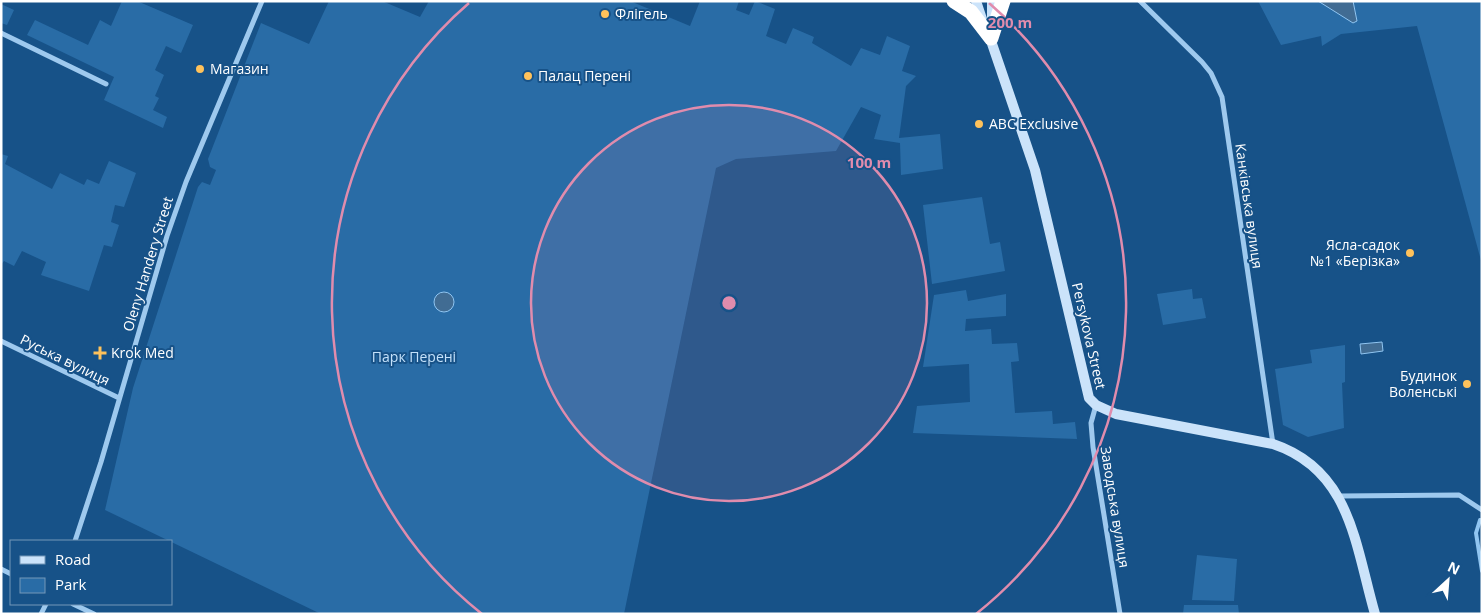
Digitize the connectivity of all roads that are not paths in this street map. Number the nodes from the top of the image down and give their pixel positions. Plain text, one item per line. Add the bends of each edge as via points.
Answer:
1 (262, 1) edge
2 (954, 1) edge
3 (976, 1) edge
4 (992, 1) edge
5 (1004, 1) edge
6 (1140, 1) edge
7 (1, 33) edge
8 (991, 38) junction
9 (106, 84) dead end
10 (1, 341) edge
11 (119, 398) junction
12 (1096, 405) junction
13 (1274, 444) junction
14 (1340, 496) junction
15 (1482, 510) edge
16 (75, 540) edge
17 (75, 605) edge
18 (94, 614) edge
19 (1120, 614) edge
20 (1375, 614) edge

1 - 11 street, Oleny Handery Street via 186,182
2 - 8 highway via 971,12
3 - 8 main road, Persykova Street
4 - 8 main road, Persykova Street
5 - 8 highway
6 - 13 street, Канківська вулиця via 1202,62 1222,97
7 - 9 street
8 - 12 main road, Persykova Street via 1035,170 1085,387
10 - 11 street, Руська вулиця
11 - 16 street, Oleny Handery Street
12 - 13 main road, Persykova Street via 1116,414
12 - 19 street, Заводська вулиця via 1091,423 1093,446
13 - 14 main road, Persykova Street via 1314,464
14 - 15 street via 1460,495
14 - 20 main road, Persykova Street
17 - 18 street

